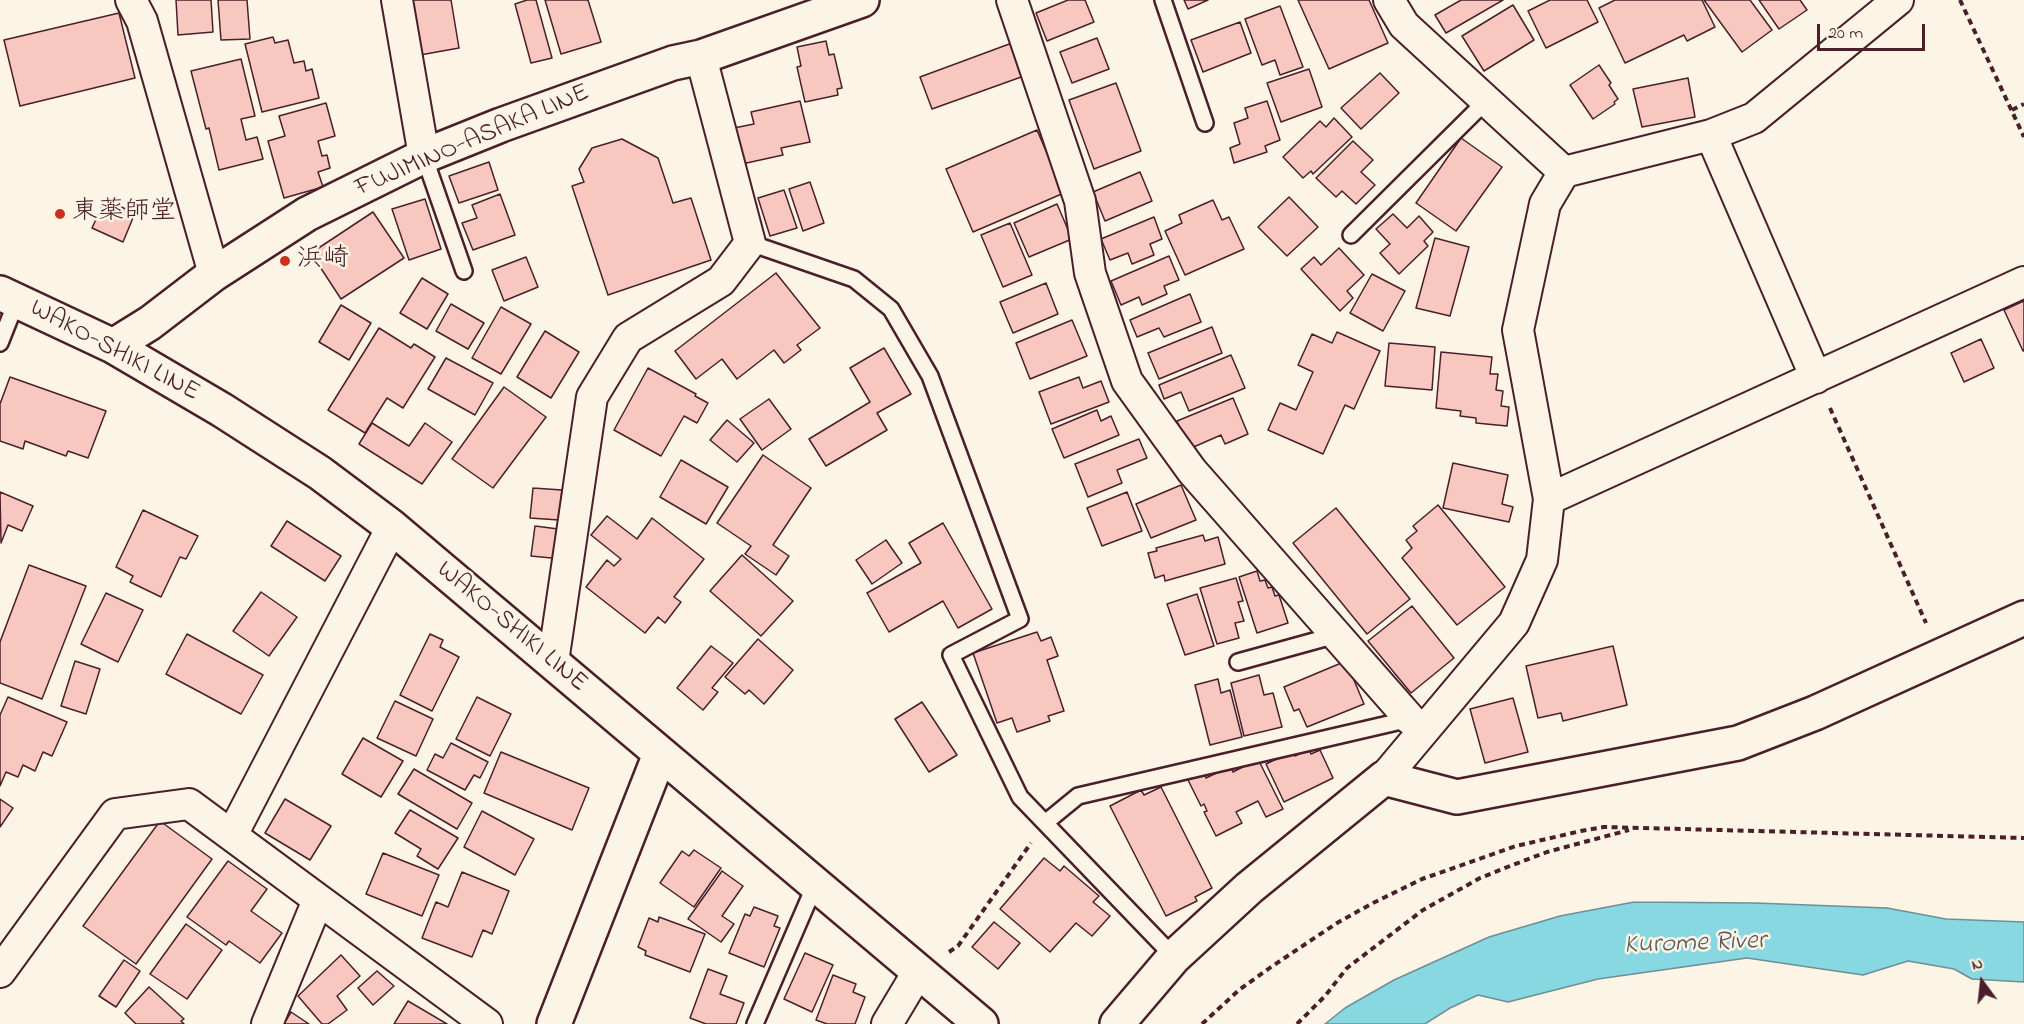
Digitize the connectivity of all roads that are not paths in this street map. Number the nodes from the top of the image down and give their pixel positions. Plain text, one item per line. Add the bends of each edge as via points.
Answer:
1 (397, 0) edge
2 (862, 0) edge
3 (1011, 0) edge
4 (1163, 0) edge
5 (1389, 0) edge
6 (1898, 0) edge
7 (141, 7) edge
8 (701, 57) junction
9 (1486, 101) junction
10 (1205, 123) dead end
11 (1711, 135) junction
12 (424, 156) junction
13 (1564, 172) junction
14 (1351, 235) dead end
15 (750, 243) junction
16 (464, 271) dead end
17 (214, 274) junction
18 (2024, 282) edge
19 (8, 297) edge
20 (0, 343) edge
21 (113, 346) junction
22 (1816, 378) junction
23 (1549, 499) junction
24 (392, 527) junction
25 (2024, 618) edge
26 (1336, 635) junction
27 (553, 662) junction
28 (1238, 662) dead end
29 (1417, 724) junction
30 (660, 754) junction
31 (1384, 778) junction
32 (1045, 823) junction
33 (232, 835) junction
34 (815, 885) junction
35 (318, 900) junction
36 (1174, 957) junction
37 (0, 972) edge
38 (918, 972) junction
39 (267, 1024) edge
40 (487, 1024) edge
41 (554, 1024) edge
42 (755, 1024) edge
43 (887, 1024) edge
44 (981, 1024) edge
45 (1117, 1024) edge

1 - 12 street
2 - 8 main road, FUJIMINO-ASAKA LINE
3 - 26 street via 1080,201 1090,273 1127,381 1192,471
4 - 10 lane
5 - 9 street via 1404,25
6 - 11 street via 1754,118
7 - 17 street
8 - 12 main road, FUJIMINO-ASAKA LINE via 673,63
8 - 15 street
9 - 13 street
9 - 14 lane
11 - 13 street
11 - 22 street
12 - 16 lane
12 - 17 main road, FUJIMINO-ASAKA LINE via 307,214
13 - 23 street via 1545,204 1518,330
15 - 27 street via 721,281 628,338 592,397
15 - 32 lane via 854,279 891,309 930,376 1020,619 951,655 1020,797
17 - 21 main road, FUJIMINO-ASAKA LINE
18 - 22 street
19 - 20 lane
19 - 21 main road, WAKO-SHIKI LINE
21 - 24 main road, WAKO-SHIKI LINE via 310,466
22 - 23 street
23 - 29 street via 1542,560 1514,623
24 - 27 main road, WAKO-SHIKI LINE
24 - 33 street
25 - 31 main road via 1815,713 1738,742 1457,797
26 - 28 lane
26 - 29 street
27 - 30 main road, WAKO-SHIKI LINE
29 - 31 street
29 - 32 lane via 1078,796
30 - 34 main road, WAKO-SHIKI LINE
30 - 41 main road
31 - 36 main road via 1250,888
32 - 36 lane
33 - 35 street
33 - 37 street via 189,804 115,814
34 - 38 main road, WAKO-SHIKI LINE
34 - 42 lane
35 - 39 street
35 - 40 street
36 - 45 main road
38 - 43 street
38 - 44 main road, WAKO-SHIKI LINE

